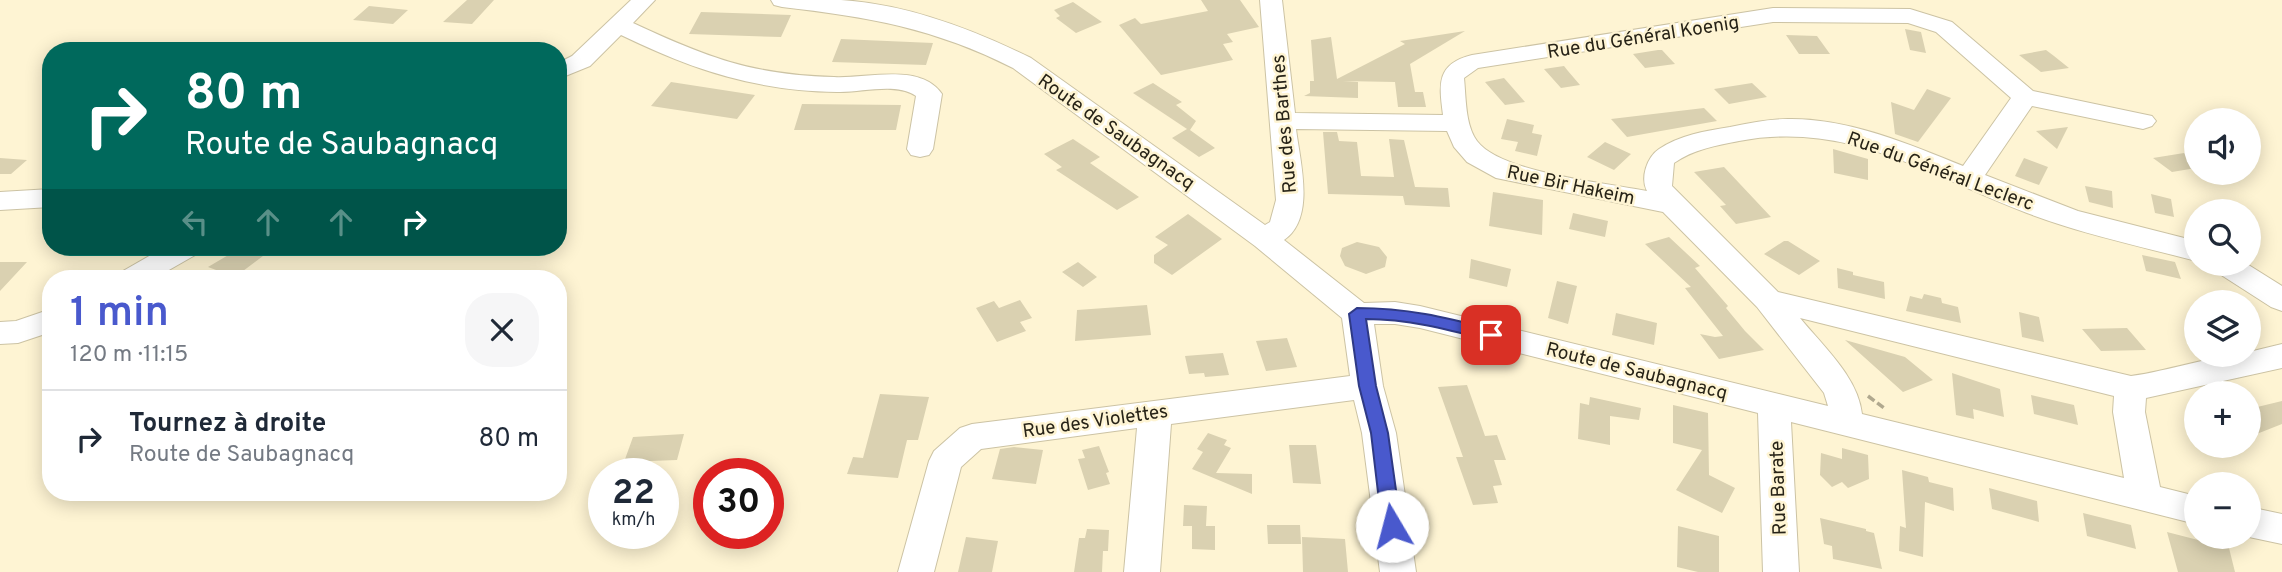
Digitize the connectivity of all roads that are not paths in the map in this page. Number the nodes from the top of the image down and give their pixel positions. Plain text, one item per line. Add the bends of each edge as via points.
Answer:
1 (630, 0) edge
2 (644, 0) edge
3 (782, 0) edge
4 (1271, 0) edge
5 (618, 25) junction
6 (567, 62) edge
7 (567, 67) edge
8 (2025, 97) junction
9 (1284, 121) junction
10 (2143, 121) dead end
11 (1456, 122) junction
12 (920, 149) dead end
13 (1969, 178) junction
14 (42, 199) edge
15 (0, 201) edge
16 (1672, 205) junction
17 (1265, 239) junction
18 (2184, 247) edge
19 (171, 256) edge
20 (147, 270) edge
21 (2244, 276) edge
22 (1768, 300) junction
23 (2282, 300) edge
24 (1357, 314) junction
25 (42, 323) edge
26 (0, 333) edge
27 (2282, 356) edge
28 (1367, 386) junction
29 (2132, 388) junction
30 (1774, 404) junction
31 (1155, 412) junction
32 (1846, 423) junction
33 (2145, 499) junction
34 (2184, 507) edge
35 (2261, 525) edge
36 (2282, 529) edge
37 (916, 572) edge
38 (1142, 572) edge
39 (1398, 572) edge
40 (1781, 572) edge

1 - 6 street
2 - 5 street
3 - 17 street, Route de Saubagnacq via 861,8 981,41 1022,64
4 - 9 street, Rue des Barthes
5 - 7 street via 581,61
5 - 12 street via 747,76 922,87 929,94
8 - 10 street
8 - 11 street, Rue du Général Koenig via 1944,27 1927,20 1773,15 1472,62 1452,78
8 - 13 street
9 - 11 street
9 - 17 street, Rue des Barthes via 1290,200 1283,227
11 - 16 street, Rue Bir Hakeim via 1467,150 1485,164
13 - 16 street, Rue du Général Leclerc via 1863,139 1799,127 1771,127 1690,141 1661,160 1658,187
13 - 18 street, Rue du Général Leclerc via 2068,218
14 - 15 street
16 - 22 street, Rue du Général Leclerc
17 - 24 street, Route de Saubagnacq
19 - 20 street
21 - 23 street
22 - 29 street
22 - 32 street, Rue du Général Leclerc via 1837,386
24 - 28 street
24 - 30 street, Route de Saubagnacq via 1420,317
25 - 26 street
27 - 29 street
28 - 31 street, Rue des Violettes
28 - 39 street via 1380,433
29 - 33 street via 2129,412
30 - 32 street, Route de Saubagnacq
30 - 40 street, Rue Barate
31 - 37 street, Rue des Violettes via 972,437 946,461
31 - 38 street
32 - 33 street, Route de Saubagnacq
33 - 34 street, Route de Saubagnacq
35 - 36 street

